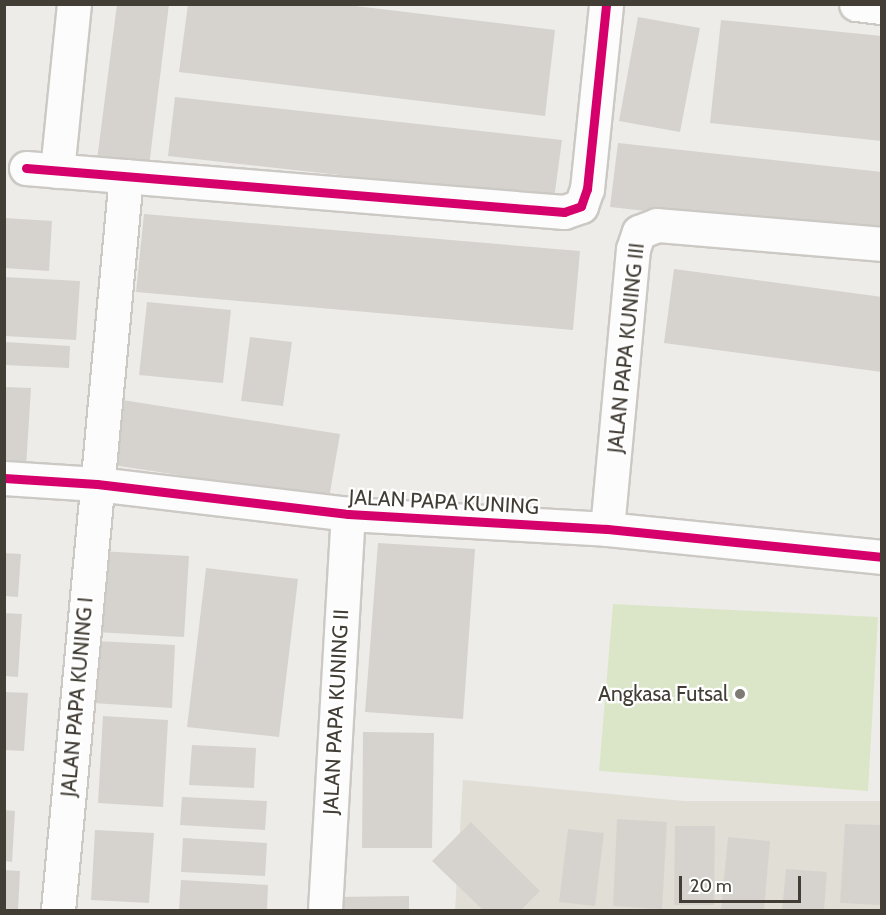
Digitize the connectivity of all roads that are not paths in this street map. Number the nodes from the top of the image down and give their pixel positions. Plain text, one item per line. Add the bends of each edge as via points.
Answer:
1 (75, 4) edge
2 (606, 4) edge
3 (856, 4) edge
4 (882, 7) edge
5 (126, 176) junction
6 (882, 244) edge
7 (4, 478) edge
8 (97, 484) junction
9 (348, 514) junction
10 (607, 529) junction
11 (882, 558) edge
12 (58, 910) edge
13 (325, 910) edge

1 - 5 street via 41,169
2 - 5 street via 587,189 581,206 564,212
3 - 4 street
5 - 8 street, JALAN PAPA KUNING I
6 - 10 street, JALAN PAPA KUNING III via 657,225 639,232 633,249
7 - 8 street, JALAN PAPA KUNING
8 - 9 street, JALAN PAPA KUNING
8 - 12 street, JALAN PAPA KUNING I
9 - 10 street, JALAN PAPA KUNING
9 - 13 street, JALAN PAPA KUNING II
10 - 11 street, JALAN PAPA KUNING

